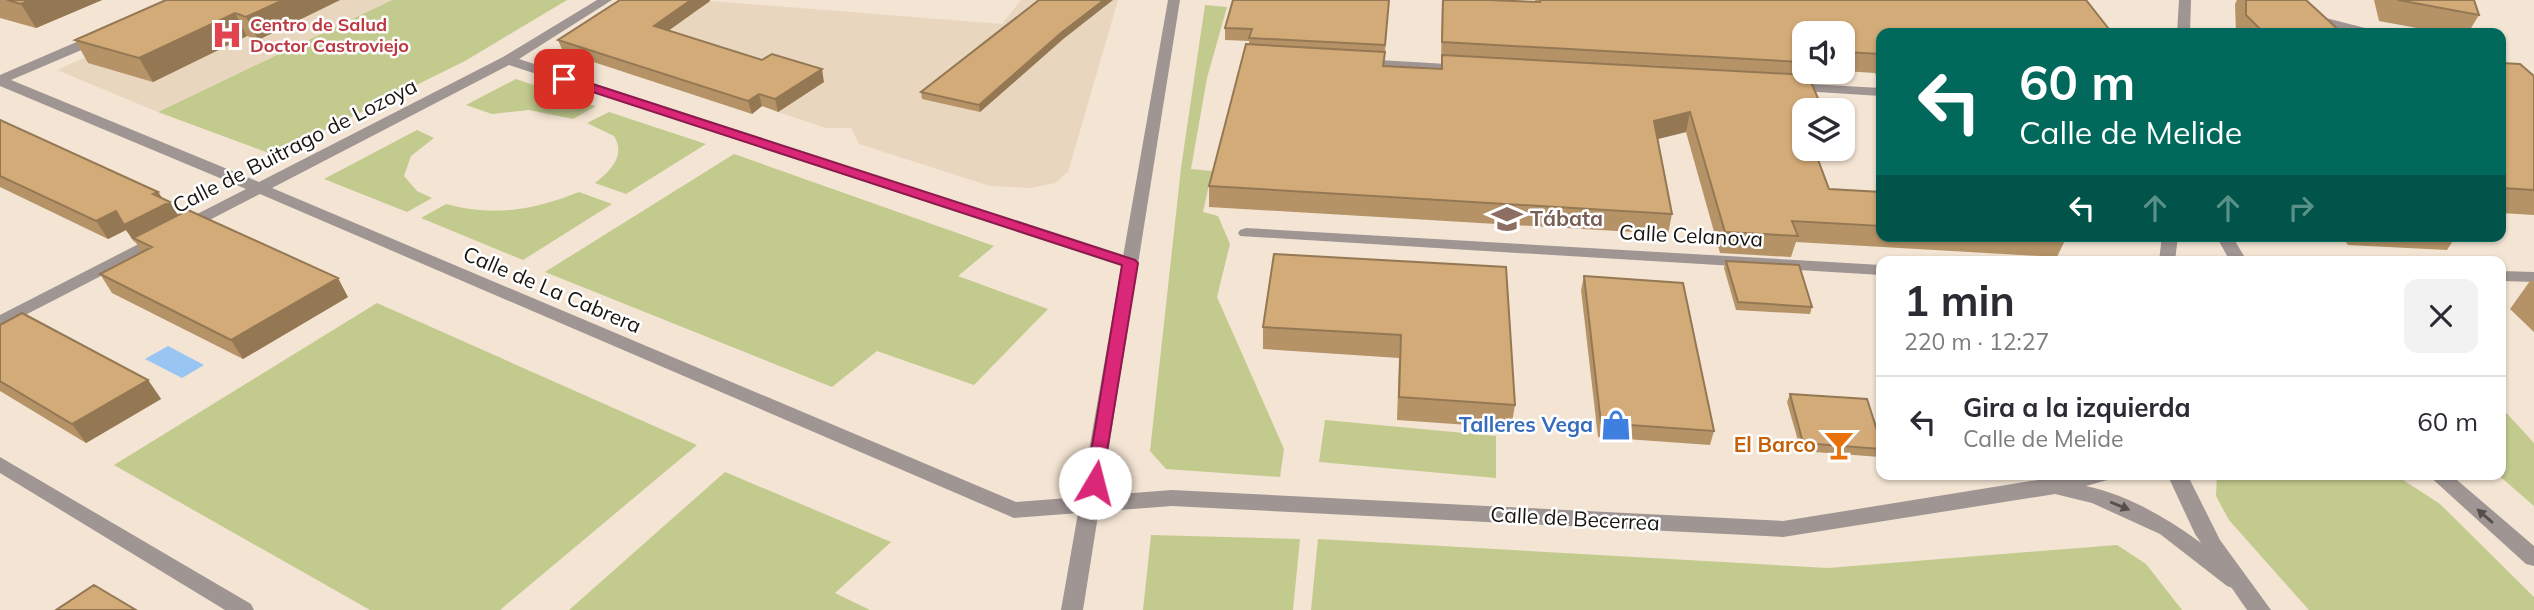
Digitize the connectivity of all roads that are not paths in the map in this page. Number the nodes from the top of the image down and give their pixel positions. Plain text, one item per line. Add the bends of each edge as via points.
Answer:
1 (606, 0) edge
2 (1174, 0) edge
3 (2185, 0) edge
4 (2294, 14) edge
5 (2184, 28) edge
6 (2349, 28) edge
7 (112, 32) edge
8 (508, 60) junction
9 (1342, 62) edge
10 (1479, 70) edge
11 (0, 80) edge
12 (1768, 86) edge
13 (1876, 92) edge
14 (257, 189) junction
15 (1246, 233) dead end
16 (1130, 263) junction
17 (1876, 270) edge
18 (2506, 276) edge
19 (2534, 276) edge
20 (0, 322) edge
21 (0, 464) edge
22 (2081, 480) edge
23 (2180, 480) edge
24 (2444, 480) edge
25 (2055, 487) junction
26 (1092, 504) junction
27 (2534, 558) edge
28 (2235, 580) junction
29 (243, 610) edge
30 (1072, 610) edge
31 (2260, 610) edge

1 - 8 street, Calle de Buitrago de Lozoya
2 - 16 street
3 - 5 street
4 - 6 street
7 - 11 street
8 - 14 street, Calle de Buitrago de Lozoya
8 - 16 street
9 - 10 street
11 - 14 street, Calle de La Cabrera
12 - 13 street
14 - 20 street, Calle de Buitrago de Lozoya
14 - 26 street, Calle de La Cabrera via 1014,510
15 - 17 street, Calle Celanova
16 - 26 street
18 - 19 street
21 - 29 street
22 - 25 street, Calle de Becerrea
23 - 28 street via 2190,512
27 -> 24 street
25 - 26 street, Calle de Becerrea via 1783,529 1172,498
25 -> 28 street, Calle de Becerrea via 2096,496 2167,528
26 - 30 street
28 - 31 street

